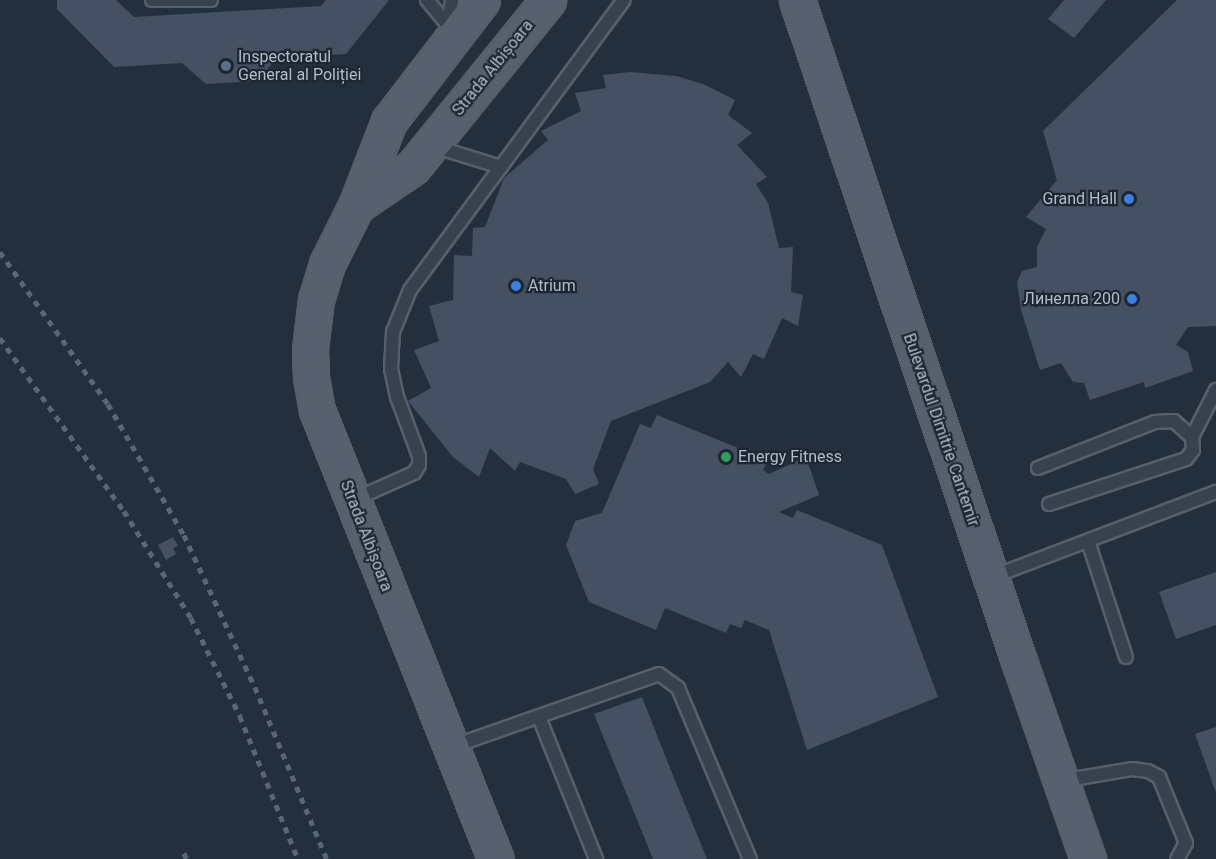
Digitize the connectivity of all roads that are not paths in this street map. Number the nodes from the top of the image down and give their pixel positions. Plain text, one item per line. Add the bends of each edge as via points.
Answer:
1 (152, 0) edge
2 (211, 0) edge
3 (427, 0) edge
4 (452, 0) edge
5 (482, 0) edge
6 (548, 0) edge
7 (624, 0) edge
8 (797, 0) edge
9 (447, 37) junction
10 (431, 145) junction
11 (501, 167) junction
12 (356, 206) junction
13 (1216, 390) edge
14 (1192, 437) junction
15 (1038, 468) dead end
16 (1216, 492) edge
17 (352, 500) junction
18 (1049, 504) dead end
19 (1088, 541) junction
20 (991, 577) junction
21 (1126, 657) dead end
22 (539, 717) junction
23 (450, 748) junction
24 (1060, 782) junction
25 (496, 859) edge
26 (596, 859) edge
27 (750, 859) edge
28 (1088, 859) edge
29 (1177, 859) edge

1 - 2 lane
3 - 9 lane
4 - 9 lane
5 - 9 main road, Strada Albișoara
6 - 10 main road, Strada Albișoara
7 - 11 lane
8 - 20 main road, Bulevardul Dimitrie Cantemir
9 - 12 main road, Strada Albișoara via 389,121
10 - 11 lane
10 - 12 main road, Strada Albișoara via 414,167
11 - 17 lane via 410,290 393,332 391,369 419,465 414,473
12 - 17 main road, Strada Albișoara via 327,264 316,299 310,349 317,410
13 - 14 lane
14 - 15 lane via 1174,421 1155,422
14 - 18 lane via 1193,450 1186,459
16 - 19 lane
17 - 23 main road, Strada Albișoara
19 - 20 lane
19 - 21 lane
20 - 24 main road, Bulevardul Dimitrie Cantemir
22 - 23 lane
22 - 26 lane
22 - 27 lane via 659,674 678,688
23 - 25 main road, Strada Albișoara
24 - 28 main road, Bulevardul Dimitrie Cantemir
24 - 29 lane via 1132,769 1160,777 1186,843

